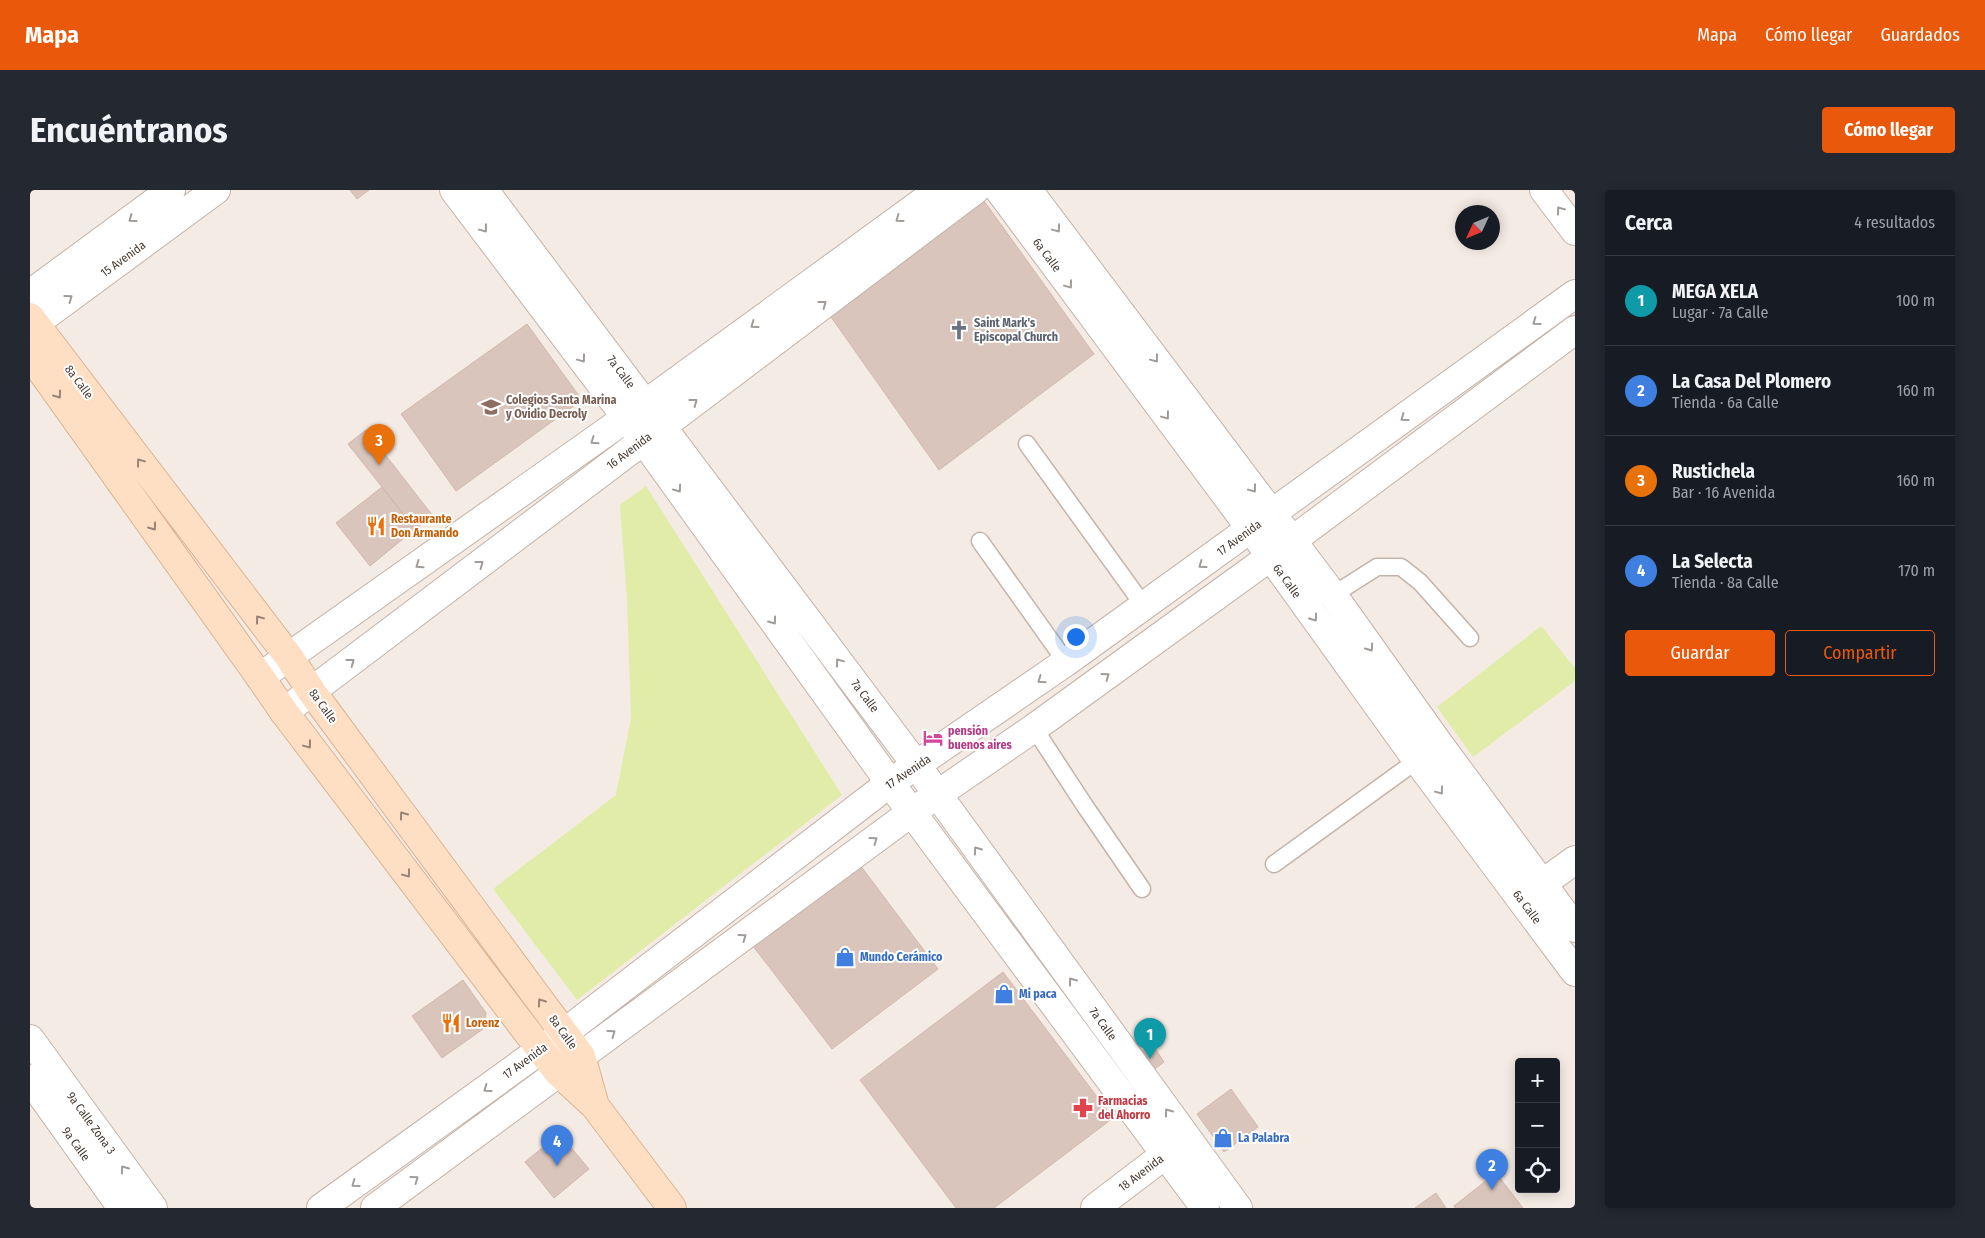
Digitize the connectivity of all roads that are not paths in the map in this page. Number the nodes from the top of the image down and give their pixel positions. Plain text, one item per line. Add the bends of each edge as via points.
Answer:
1 (172, 190) edge
2 (454, 190) edge
3 (484, 190) edge
4 (939, 190) edge
5 (975, 190) edge
6 (999, 190) edge
7 (1028, 190) edge
8 (1544, 190) edge
9 (207, 193) edge
10 (1575, 231) edge
11 (30, 294) edge
12 (1575, 294) edge
13 (32, 323) edge
14 (1575, 330) edge
15 (30, 355) edge
16 (636, 411) junction
17 (652, 434) junction
18 (1027, 444) dead end
19 (1261, 522) junction
20 (980, 541) dead end
21 (1292, 541) junction
22 (1270, 557) junction
23 (1332, 595) junction
24 (1144, 606) junction
25 (1470, 638) dead end
26 (289, 657) junction
27 (1066, 662) junction
28 (260, 677) junction
29 (312, 692) junction
30 (284, 712) junction
31 (1034, 728) junction
32 (1439, 744) junction
33 (1417, 760) junction
34 (918, 766) junction
35 (890, 784) junction
36 (936, 794) junction
37 (912, 812) junction
38 (1575, 860) edge
39 (1274, 864) dead end
40 (1142, 888) dead end
41 (1531, 892) junction
42 (1562, 914) edge
43 (1575, 972) edge
44 (564, 1033) junction
45 (30, 1039) edge
46 (541, 1050) junction
47 (581, 1056) junction
48 (559, 1072) junction
49 (30, 1079) edge
50 (595, 1106) junction
51 (1192, 1146) junction
52 (1171, 1163) junction
53 (122, 1208) edge
54 (153, 1208) edge
55 (321, 1208) edge
56 (375, 1208) edge
57 (672, 1208) edge
58 (1095, 1208) edge
59 (1127, 1208) edge
60 (1205, 1208) edge
61 (1238, 1208) edge

1 -> 11 street
2 -> 16 street, 7a Calle
3 - 16 street, 7a Calle
4 -> 16 street
17 -> 5 street, 16 Avenida
6 -> 19 street, 6a Calle
7 -> 19 street, 6a Calle
10 -> 8 street
13 -> 9 street, 15 Avenida
12 -> 19 street, 17 Avenida
26 -> 13 main road, 8a Calle
14 - 21 street
15 -> 28 main road, 8a Calle
16 - 17 street, 7a Calle
16 -> 26 street
29 -> 17 street, 16 Avenida
34 -> 17 street, 7a Calle
17 -> 35 street, 7a Calle
18 - 24 lane
19 - 21 street, 6a Calle
19 - 22 street, 6a Calle
19 -> 24 street, 17 Avenida
20 - 27 lane
21 - 22 street
21 - 23 street, 6a Calle
31 -> 22 street
22 -> 33 street, 6a Calle
23 - 25 lane via 1378,566 1401,567 1420,582
23 -> 32 street, 6a Calle
24 - 27 street, 17 Avenida
26 - 28 street
26 - 29 main road, 8a Calle
27 -> 34 street, 17 Avenida
28 - 30 main road, 8a Calle
29 - 30 street, 16 Avenida
44 -> 29 main road, 8a Calle
30 -> 46 main road, 8a Calle
31 - 36 street
31 - 40 lane
32 - 33 lane
32 - 41 street, 6a Calle
33 - 39 lane
33 -> 41 street, 6a Calle
34 - 35 street, 17 Avenida
34 - 36 street, 7a Calle
35 - 37 street, 7a Calle
35 - 44 street, 17 Avenida
36 - 37 street
51 -> 36 street, 7a Calle
47 -> 37 street
37 - 52 street, 7a Calle
38 - 41 street
41 - 42 street, 6a Calle
42 - 43 street, 6a Calle
44 - 46 street, 17 Avenida
44 - 47 main road, 8a Calle
54 -> 45 street, 9a Calle Zona 3
46 - 48 main road, 8a Calle
46 -> 55 street, 17 Avenida
47 - 48 street
47 - 50 main road, 8a Calle
48 - 50 main road, 8a Calle
56 -> 48 street
49 - 53 street, 9a Calle
50 - 57 main road, 8a Calle
51 - 52 street, 18 Avenida
51 - 61 street, 7a Calle
52 - 58 street, 18 Avenida
52 - 59 street, 18 Avenida
52 - 60 street, 7a Calle

